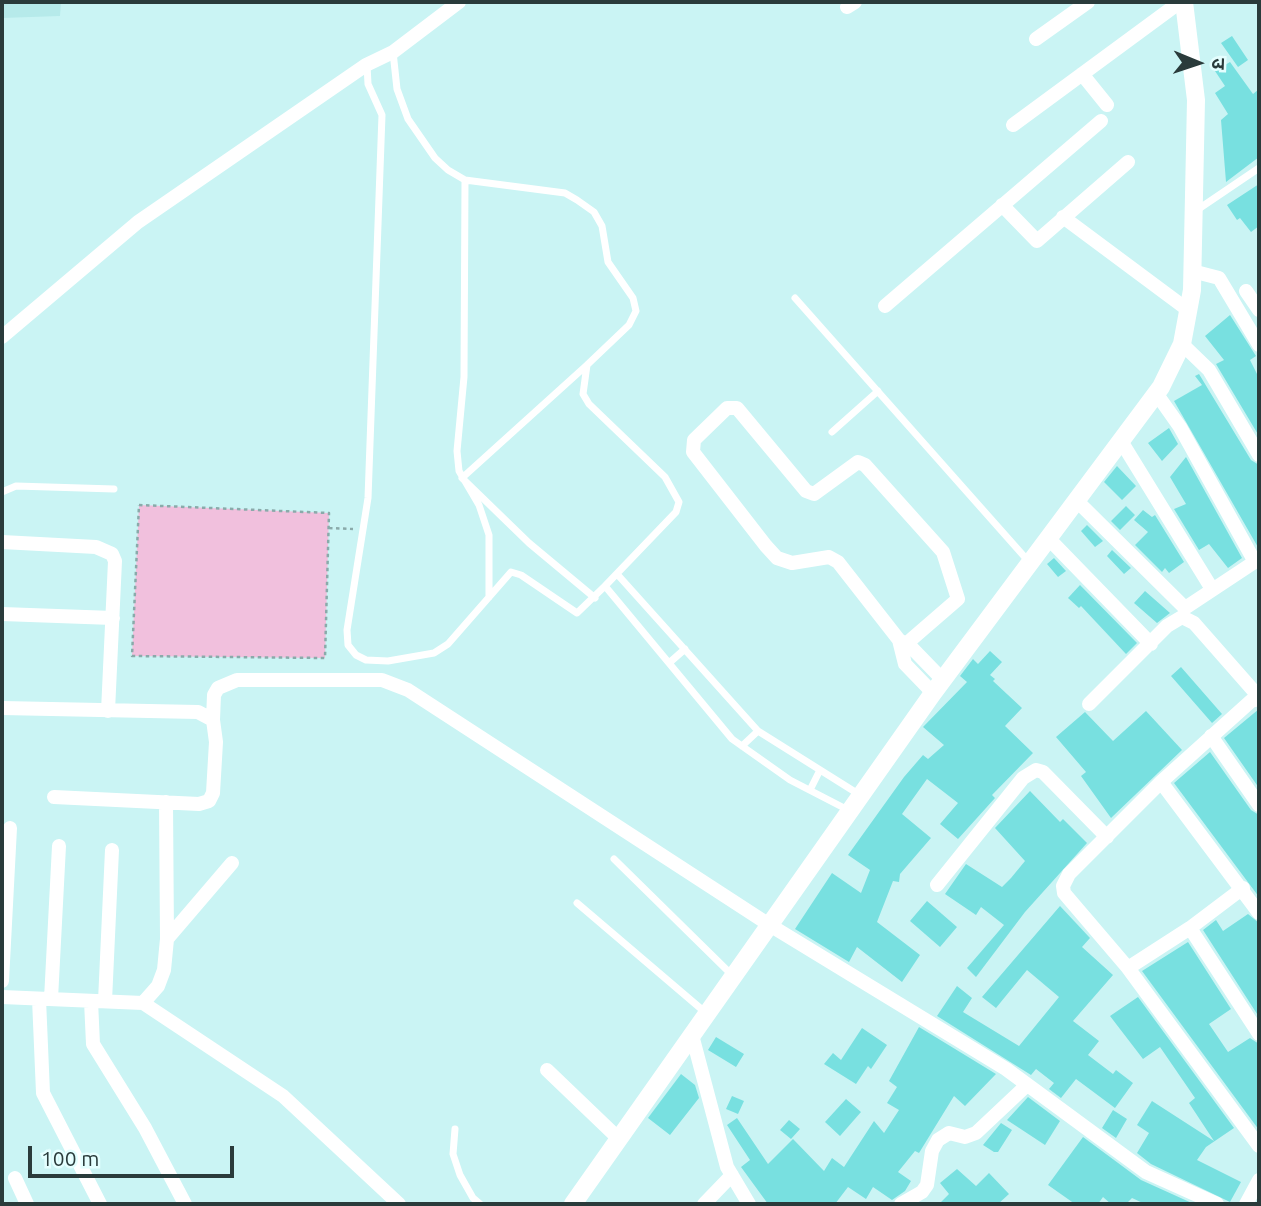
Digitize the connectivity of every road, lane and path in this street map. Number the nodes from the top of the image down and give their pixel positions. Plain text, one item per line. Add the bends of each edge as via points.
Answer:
1 (458, 2) edge
2 (1088, 2) edge
3 (1182, 2) edge
4 (1036, 39) dead end
5 (393, 52) junction
6 (366, 65) junction
7 (1082, 74) junction
8 (1107, 105) dead end
9 (1101, 121) dead end
10 (1013, 125) dead end
11 (1128, 162) dead end
12 (1259, 168) edge
13 (466, 180) junction
14 (1002, 205) junction
15 (1193, 212) junction
16 (1063, 218) junction
17 (1192, 271) junction
18 (1246, 291) dead end
19 (795, 298) dead end
20 (885, 306) dead end
21 (1188, 310) junction
22 (1259, 310) edge
23 (2, 337) edge
24 (1182, 344) junction
25 (1259, 345) edge
26 (587, 365) junction
27 (878, 391) junction
28 (1156, 393) junction
29 (832, 432) dead end
30 (1121, 441) junction
31 (1259, 454) edge
32 (462, 478) junction
33 (114, 489) dead end
34 (2, 492) edge
35 (1077, 500) junction
36 (330, 528) junction
37 (363, 529) junction
38 (1049, 539) junction
39 (2, 542) edge
40 (1257, 561) edge
41 (1031, 563) junction
42 (617, 574) junction
43 (605, 586) junction
44 (1212, 589) junction
45 (489, 597) junction
46 (595, 598) junction
47 (2, 614) edge
48 (113, 618) junction
49 (903, 642) junction
50 (1152, 644) junction
51 (685, 649) junction
52 (669, 663) junction
53 (938, 687) junction
54 (1259, 698) edge
55 (1089, 704) dead end
56 (2, 708) edge
57 (108, 711) junction
58 (213, 720) junction
59 (758, 731) junction
60 (1210, 736) junction
61 (742, 747) junction
62 (820, 770) junction
63 (1161, 782) junction
64 (810, 790) junction
65 (861, 796) junction
66 (54, 797) dead end
67 (166, 802) junction
68 (1259, 805) edge
69 (850, 811) junction
70 (10, 828) dead end
71 (1107, 837) junction
72 (59, 846) dead end
73 (112, 850) dead end
74 (614, 859) dead end
75 (232, 863) dead end
76 (937, 885) dead end
77 (1242, 888) junction
78 (577, 903) dead end
79 (1259, 913) edge
80 (768, 924) junction
81 (1190, 928) junction
82 (167, 939) junction
83 (1128, 968) junction
84 (733, 975) junction
85 (2, 981) edge
86 (2, 997) edge
87 (45, 999) junction
88 (98, 1001) junction
89 (144, 1003) junction
90 (707, 1013) junction
91 (1259, 1034) edge
92 (692, 1035) junction
93 (547, 1070) dead end
94 (1027, 1085) junction
95 (455, 1129) dead end
96 (619, 1139) junction
97 (1259, 1146) edge
98 (732, 1175) junction
99 (15, 1178) dead end
100 (1259, 1180) edge
101 (27, 1204) edge
102 (100, 1204) edge
103 (185, 1204) edge
104 (399, 1204) edge
105 (480, 1204) edge
106 (573, 1204) edge
107 (704, 1204) edge
108 (749, 1204) edge
109 (901, 1204) edge
110 (1217, 1204) edge
111 (1246, 1204) edge

1 - 5 street
2 - 4 street
3 - 7 street
3 - 15 street via 1196,100
5 - 6 street
5 - 13 lane via 397,89 408,119 435,158
6 - 23 street via 138,222
6 - 37 lane via 368,84 382,114 368,498
7 - 8 street
7 - 10 street
9 - 14 street
11 - 16 street
12 - 15 lane
13 - 26 lane via 565,193 594,212 602,226 608,262 634,298 636,311 629,325
13 - 32 lane via 464,377 457,451
14 - 16 street via 1037,241
14 - 20 street
15 - 17 street
16 - 21 street
17 - 21 street
17 - 25 street via 1219,278
18 - 22 street
19 - 27 lane
21 - 24 street
24 - 28 street
24 - 31 street via 1209,370
26 - 32 lane
26 - 42 lane via 583,394 589,404 664,477 679,502 676,512
27 - 29 lane
27 - 41 lane
28 - 30 street
28 - 40 street
30 - 35 street
30 - 44 street
32 - 45 lane via 479,505 489,535
32 - 46 lane
33 - 34 lane via 16,485
35 - 38 street
35 - 44 street via 1185,608
36 - 36 path via 325,658 132,656 139,505 329,513
36 - 37 path
37 - 45 lane via 347,630 348,645 356,655 387,661 435,653
38 - 41 street
38 - 50 street
39 - 48 street via 105,549 115,561
40 - 44 street
41 - 53 street
42 - 43 lane
42 - 51 lane
43 - 46 lane
43 - 52 lane
45 - 46 lane via 511,572 577,613
47 - 48 street
48 - 57 street
49 - 49 street via 838,562 829,557 792,563 777,558 693,452 694,440 727,408 737,408 806,491 814,494 858,462 865,465 943,552 958,599
49 - 53 street via 905,664
50 - 54 street via 1182,617 1194,623
50 - 55 street
51 - 52 lane
51 - 59 lane
52 - 61 lane
53 - 65 street
54 - 60 street
56 - 57 street
57 - 58 street via 198,712
58 - 67 street via 216,742 209,801
58 - 80 street via 218,688 237,681 382,681 395,685
59 - 61 lane
59 - 62 lane
60 - 63 street
60 - 68 street
61 - 64 lane
62 - 64 lane
62 - 65 lane
63 - 71 street
63 - 77 street
64 - 69 lane
65 - 69 street
66 - 67 street
67 - 82 street
69 - 80 street
70 - 85 street
71 - 76 street via 1036,770 1023,778
71 - 83 street via 1069,874 1064,893
72 - 87 street
73 - 88 street
74 - 84 lane
75 - 82 street
77 - 79 street
77 - 81 street
78 - 90 lane
80 - 84 street
80 - 94 street
81 - 83 street
81 - 91 street
82 - 89 street via 158,986
83 - 97 street
84 - 90 street
86 - 87 street
87 - 88 street
87 - 102 street via 43,1093
88 - 89 street
88 - 103 street via 93,1044
89 - 104 street via 283,1096
90 - 92 street
92 - 96 street
92 - 98 street
93 - 96 street
94 - 109 street via 976,1133 965,1137 949,1133 938,1140 927,1185
94 - 110 street via 1146,1171
95 - 105 lane via 453,1154 460,1175
96 - 106 street
98 - 107 street
98 - 108 street
99 - 101 street
100 - 111 street

